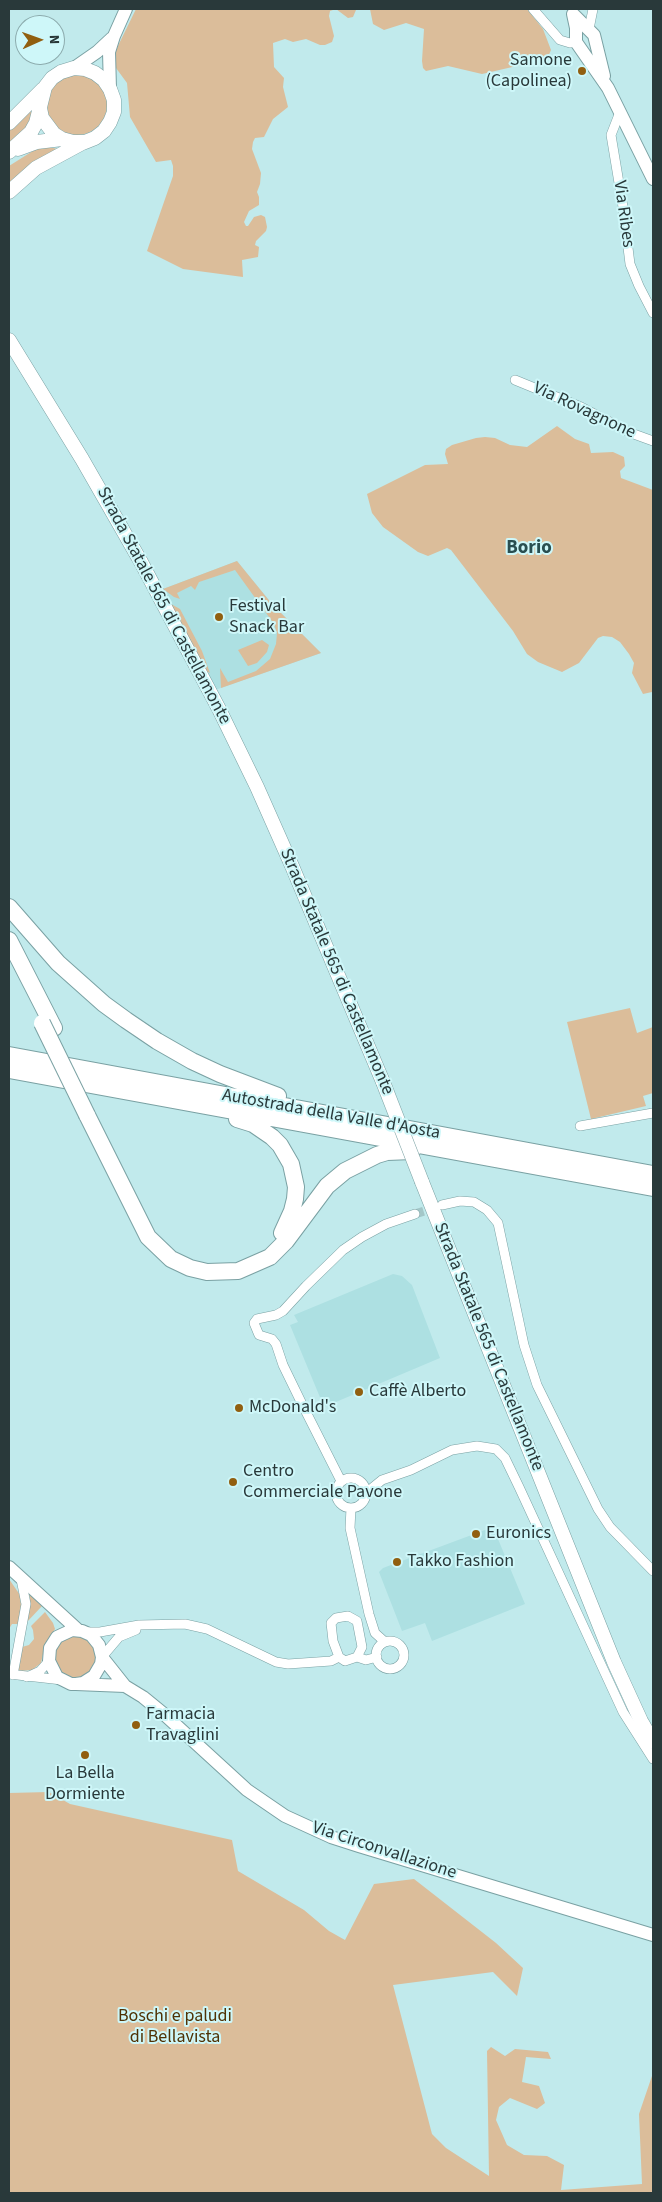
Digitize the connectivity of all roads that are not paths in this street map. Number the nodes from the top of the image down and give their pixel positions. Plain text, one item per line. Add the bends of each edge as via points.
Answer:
1 (126, 9) edge
2 (533, 9) edge
3 (593, 9) edge
4 (572, 11) edge
5 (114, 36) junction
6 (582, 36) junction
7 (74, 68) junction
8 (45, 87) junction
9 (608, 88) junction
10 (110, 89) junction
11 (40, 108) junction
12 (620, 112) junction
13 (9, 123) edge
14 (62, 139) junction
15 (85, 142) junction
16 (9, 153) edge
17 (653, 179) edge
18 (9, 192) edge
19 (653, 314) edge
20 (9, 340) edge
21 (515, 380) dead end
22 (653, 441) edge
23 (9, 907) edge
24 (9, 940) edge
25 (9, 958) edge
26 (48, 1026) junction
27 (9, 1055) edge
28 (9, 1070) edge
29 (153, 1097) junction
30 (653, 1113) edge
31 (92, 1116) junction
32 (364, 1121) junction
33 (580, 1126) dead end
34 (510, 1163) junction
35 (653, 1174) edge
36 (653, 1188) edge
37 (442, 1205) tunnel mouth
38 (415, 1214) tunnel mouth
39 (341, 1481) junction
40 (366, 1493) junction
41 (351, 1508) junction
42 (9, 1567) edge
43 (653, 1571) edge
44 (21, 1578) junction
45 (48, 1604) junction
46 (151, 1626) junction
47 (82, 1631) junction
48 (57, 1637) junction
49 (385, 1642) junction
50 (102, 1657) junction
51 (339, 1657) junction
52 (357, 1657) junction
53 (377, 1658) junction
54 (49, 1661) junction
55 (11, 1675) edge
56 (27, 1677) junction
57 (62, 1680) junction
58 (76, 1684) junction
59 (125, 1686) junction
60 (653, 1742) edge
61 (653, 1759) edge
62 (653, 1935) edge

1 - 5 main road
2 - 6 street via 560,40 570,43
3 - 6 street
4 - 6 main road
5 - 7 main road
5 - 10 main road via 109,52
6 - 9 main road
6 - 9 main road via 594,35
7 - 8 main road via 52,78
7 - 10 main road via 96,73
8 - 11 main road
8 - 13 main road
9 - 12 main road
10 - 15 main road via 114,112 110,122 104,131
11 - 14 main road via 47,126
11 - 16 main road via 31,132
12 - 17 main road
12 - 19 street, Via Ribes via 611,135 630,264
14 - 15 main road
14 - 16 main road via 37,142
15 - 18 main road via 36,168
20 - 60 main road, Strada Statale 565 di Castellamonte, bridge via 141,562 219,709 277,830 383,1082 614,1662
21 - 22 street, Via Rovagnone
23 - 32 highway via 80,984 157,1041 213,1071 267,1093 326,1106
24 - 26 highway
25 - 26 highway
26 - 31 highway, bridge
27 - 32 highway, Autostrada della Valle d'Aosta
28 - 29 highway, Autostrada della Valle d'Aosta
29 - 31 highway via 242,1120 263,1130 280,1144 292,1170 295,1199 282,1232 261,1253 243,1262 211,1266 188,1260 169,1248 146,1219
29 - 34 highway, Autostrada della Valle d'Aosta
30 - 33 street
31 - 34 highway via 148,1237 171,1259 207,1272 238,1271 270,1257 327,1186 366,1159 400,1151 484,1163
32 - 35 highway, Autostrada della Valle d'Aosta
34 - 36 highway, Autostrada della Valle d'Aosta
37 - 43 street via 474,1202 487,1210 498,1223 524,1345 537,1385 598,1509 610,1527
38 - 39 street via 362,1237 343,1250 284,1311 257,1319 254,1323 259,1335 272,1339 276,1344 283,1365
39 - 40 street via 350,1478 359,1481
39 - 41 street via 336,1488 336,1497 342,1505
40 - 41 street via 360,1505
40 - 61 street via 382,1480 452,1450 477,1446 496,1449 505,1458 623,1712
41 - 49 street via 350,1528 369,1614 375,1633
42 - 44 main road, Via Circonvallazione
44 - 45 main road, Via Circonvallazione
44 - 55 street via 26,1604
45 - 47 main road, Via Circonvallazione
45 - 48 main road, Via Circonvallazione via 57,1620
46 - 47 street
46 - 50 street via 119,1637
46 - 51 street via 185,1624 207,1629 276,1662 288,1664 331,1661
47 - 48 main road via 67,1631
47 - 50 main road, Via Circonvallazione via 96,1640
48 - 54 main road, Via Circonvallazione via 50,1648
49 - 53 street via 378,1648
49 - 53 street via 394,1642 402,1648 403,1661 388,1669 380,1665
50 - 58 main road via 94,1676
50 - 59 main road, Via Circonvallazione
51 - 52 street via 345,1661
51 - 52 street via 331,1624 336,1618 348,1616 357,1621 362,1647
52 - 53 street via 366,1660
54 - 56 street
54 - 57 main road via 53,1672
55 - 56 street
56 - 57 street
57 - 58 main road, Via Circonvallazione
58 - 59 main road, Via Circonvallazione
59 - 62 main road, Via Circonvallazione via 165,1714 247,1790 284,1816 331,1837

